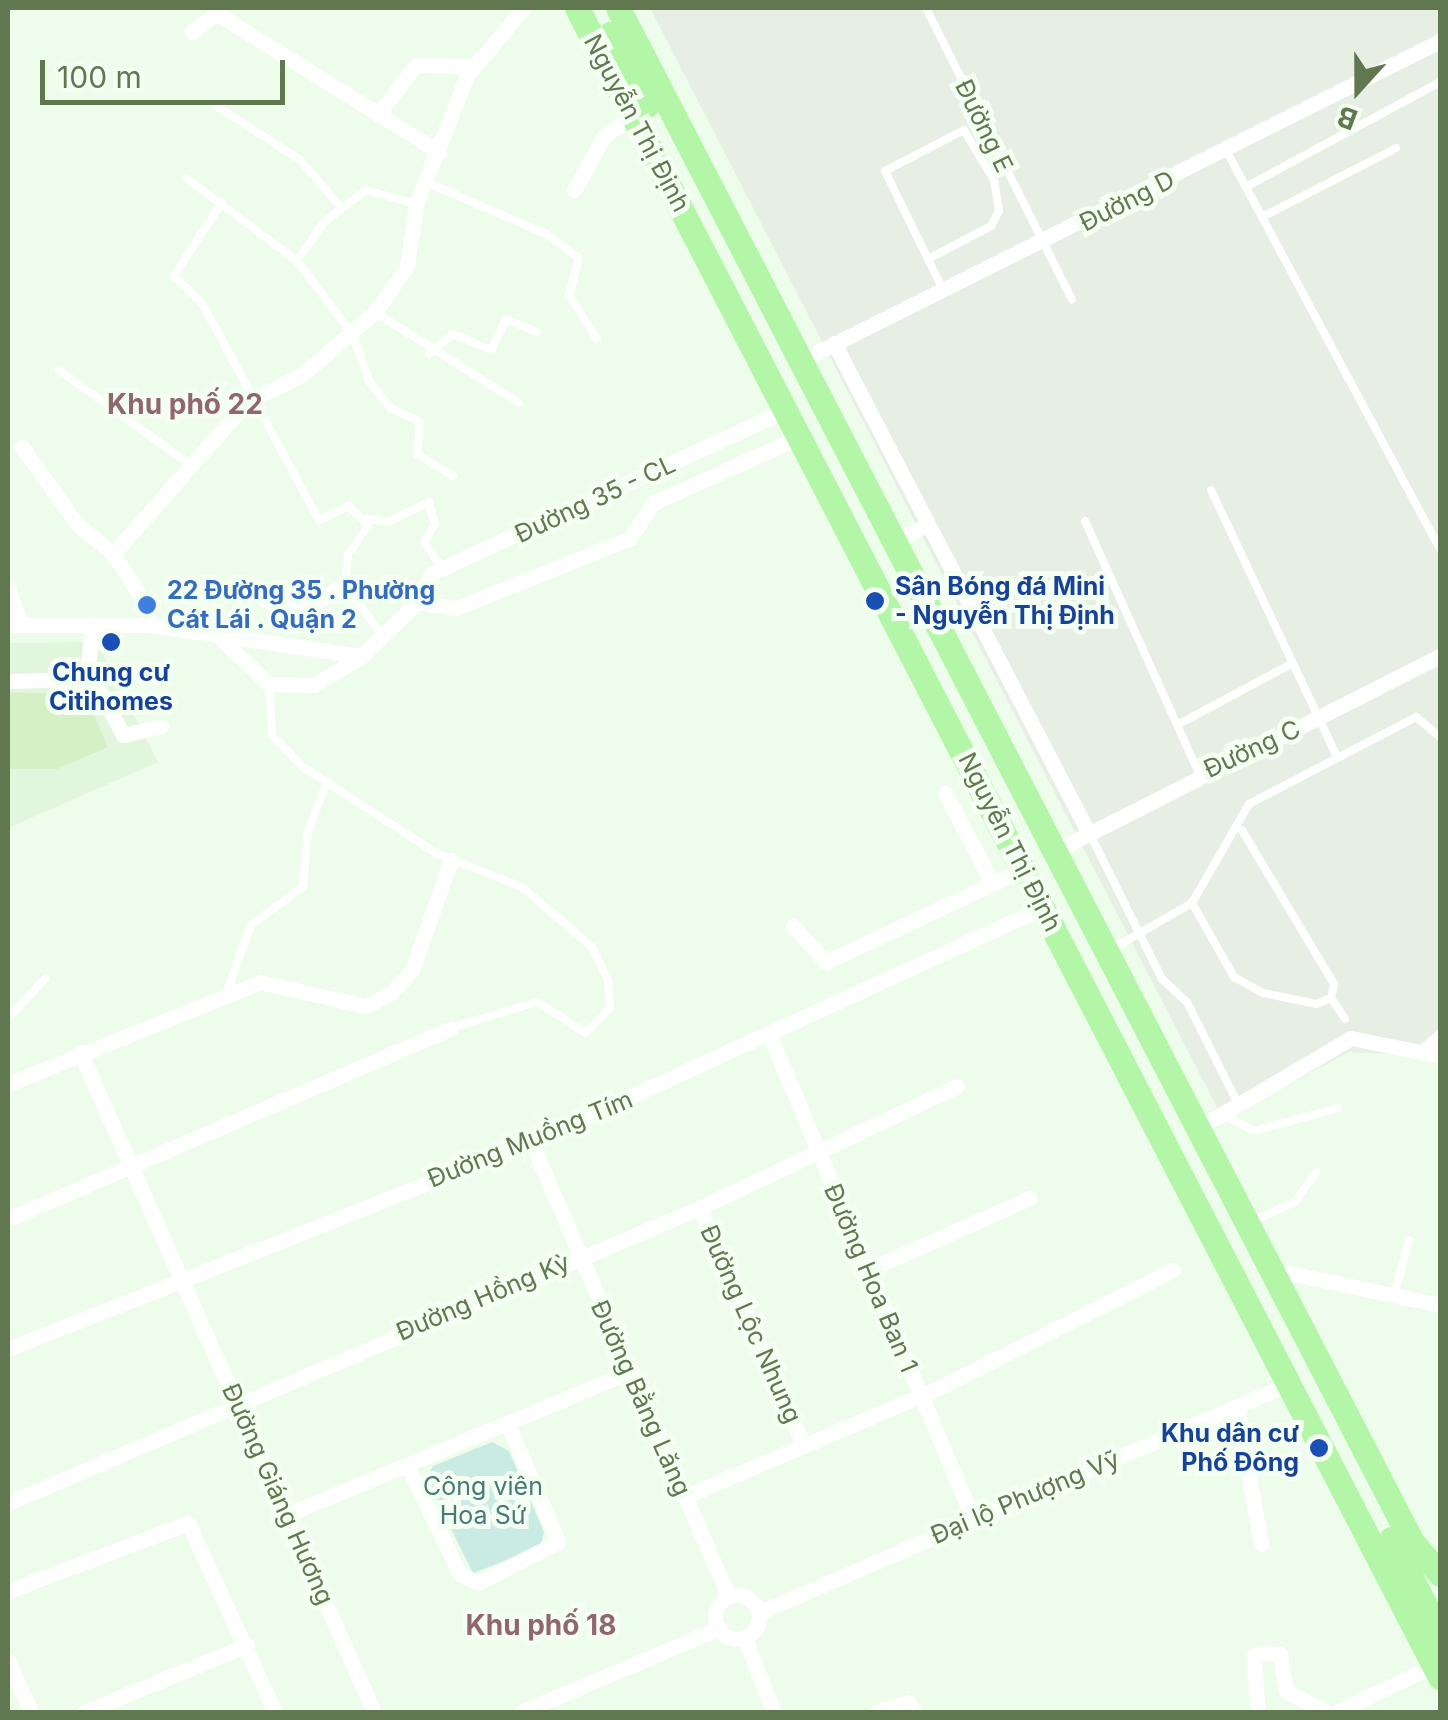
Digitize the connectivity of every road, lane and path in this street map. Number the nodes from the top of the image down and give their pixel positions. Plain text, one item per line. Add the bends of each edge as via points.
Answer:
1 (577, 8) edge
2 (596, 8) edge
3 (618, 8) edge
4 (636, 8) edge
5 (926, 8) edge
6 (515, 10) edge
7 (192, 32) dead end
8 (1440, 41) edge
9 (473, 66) junction
10 (1440, 82) edge
11 (212, 102) dead end
12 (378, 114) junction
13 (634, 115) junction
14 (1396, 148) dead end
15 (1226, 150) junction
16 (439, 152) junction
17 (186, 178) dead end
18 (426, 182) junction
19 (1246, 187) junction
20 (574, 190) dead end
21 (222, 202) junction
22 (416, 204) junction
23 (340, 206) junction
24 (1262, 217) junction
25 (1042, 244) junction
26 (928, 259) junction
27 (297, 261) junction
28 (945, 294) junction
29 (1072, 300) dead end
30 (375, 312) junction
31 (538, 332) dead end
32 (352, 334) junction
33 (597, 339) dead end
34 (823, 349) junction
35 (428, 354) junction
36 (59, 370) dead end
37 (808, 398) junction
38 (248, 401) junction
39 (519, 403) dead end
40 (822, 426) junction
41 (22, 447) dead end
42 (196, 468) junction
43 (453, 476) dead end
44 (1211, 490) dead end
45 (362, 518) junction
46 (1085, 521) dead end
47 (916, 530) junction
48 (1440, 549) edge
49 (112, 554) junction
50 (442, 568) junction
51 (345, 585) junction
52 (8, 588) edge
53 (262, 599) dead end
54 (417, 602) junction
55 (92, 623) junction
56 (14, 624) edge
57 (149, 625) junction
58 (382, 634) junction
59 (221, 639) junction
60 (362, 656) junction
61 (1440, 656) edge
62 (1291, 664) junction
63 (90, 674) junction
64 (8, 682) edge
65 (270, 684) junction
66 (1316, 719) junction
67 (1182, 724) junction
68 (161, 726) dead end
69 (1440, 736) edge
70 (1337, 757) junction
71 (1200, 773) junction
72 (327, 782) junction
73 (945, 793) dead end
74 (1242, 830) junction
75 (1055, 851) junction
76 (452, 860) junction
77 (993, 884) junction
78 (1067, 895) junction
79 (1192, 903) junction
80 (792, 926) dead end
81 (1123, 944) junction
82 (44, 979) dead end
83 (228, 992) junction
84 (1331, 998) junction
85 (8, 1018) edge
86 (1345, 1019) dead end
87 (451, 1028) joint
88 (770, 1036) junction
89 (1440, 1037) edge
90 (80, 1052) junction
91 (1432, 1054) edge
92 (8, 1084) edge
93 (957, 1086) dead end
94 (1238, 1104) junction
95 (1338, 1108) dead end
96 (1210, 1120) junction
97 (532, 1142) junction
98 (818, 1154) junction
99 (133, 1167) junction
100 (1316, 1172) dead end
101 (1029, 1198) dead end
102 (700, 1208) junction
103 (1260, 1218) junction
104 (8, 1219) edge
105 (1409, 1240) dead end
106 (580, 1256) junction
107 (1173, 1270) dead end
108 (866, 1271) junction
109 (1281, 1273) junction
110 (182, 1274) junction
111 (1394, 1295) junction
112 (1440, 1305) edge
113 (8, 1349) edge
114 (627, 1373) junction
115 (1291, 1383) junction
116 (920, 1391) junction
117 (237, 1401) junction
118 (1237, 1407) junction
119 (508, 1424) junction
120 (802, 1441) junction
121 (407, 1465) junction
122 (684, 1497) junction
123 (8, 1503) edge
124 (286, 1516) junction
125 (973, 1519) junction
126 (1261, 1544) dead end
127 (1440, 1573) edge
128 (8, 1590) edge
129 (729, 1597) junction
130 (760, 1612) junction
131 (720, 1628) junction
132 (1440, 1634) edge
133 (744, 1637) junction
134 (247, 1645) junction
135 (8, 1662) edge
136 (1437, 1671) edge
137 (31, 1712) edge
138 (84, 1712) edge
139 (275, 1712) edge
140 (374, 1712) edge
141 (521, 1712) edge
142 (774, 1712) edge
143 (876, 1712) edge
144 (914, 1712) edge
145 (1258, 1712) edge
146 (1326, 1712) edge
147 (1336, 1712) edge

1 - 13 main road, Nguyễn Thị Định
2 - 37 main road, Nguyễn Thị Định
3 - 37 main road, Nguyễn Thị Định
4 - 34 main road, Nguyễn Thị Định
5 - 25 lane, Đường E
6 - 9 street
7 - 12 street via 216,13
8 - 15 street, Đường D
9 - 12 street via 416,65
9 - 16 street
10 - 19 lane
11 - 23 lane via 300,160
12 - 16 street
13 - 20 street via 604,136
13 - 37 main road, Nguyễn Thị Định
14 - 24 lane
15 - 19 lane
15 - 25 street, Đường D
16 - 18 street
17 - 21 lane
18 - 22 street
18 - 33 lane via 579,258 569,295
19 - 24 lane
21 - 27 lane
21 - 38 lane via 172,268 202,303
22 - 23 lane via 366,190
22 - 30 street via 407,266
23 - 27 lane
24 - 48 lane
25 - 28 street, Đường D
25 - 29 lane, Đường E
26 - 26 lane via 886,167 964,130 994,180 999,211 991,226
26 - 28 lane
27 - 32 lane
28 - 34 street, Đường D
30 - 32 street
30 - 35 lane
31 - 35 lane via 506,319 491,350 453,334
32 - 38 street
32 - 43 lane via 370,383 424,431 417,454
34 - 37 main road, Nguyễn Thị Định
34 - 47 street
35 - 39 lane
36 - 42 lane
37 - 40 main road, Nguyễn Thị Định
37 - 40 main road, Nguyễn Thị Định
37 - 50 street, Đường 35 - CL
38 - 42 street
38 - 45 lane via 319,520 349,506
40 - 47 main road, Nguyễn Thị Định
40 - 54 street, Đường 35 - CL via 653,503 630,538 456,608
40 - 75 main road, Nguyễn Thị Định
40 - 75 main road, Nguyễn Thị Định
41 - 49 street via 77,524
42 - 49 street
44 - 62 lane
45 - 50 lane via 388,522 430,502 435,524 424,542
45 - 51 lane via 369,537 348,555
46 - 67 lane
47 - 75 main road, Nguyễn Thị Định
49 - 57 street via 146,604
50 - 54 street, Đường 35 - CL
51 - 53 street via 303,610
51 - 58 lane
52 - 56 street
54 - 58 street, Đường 35 - CL
55 - 56 street
55 - 57 street
55 - 63 street
57 - 59 street
58 - 60 street, Đường 35 - CL
59 - 60 street
59 - 65 street
60 - 65 street, Đường 35 - CL via 314,685
61 - 66 street, Đường C
62 - 66 lane
62 - 67 lane
63 - 64 street
63 - 68 street via 123,735
65 - 72 lane via 272,734
66 - 70 lane
66 - 71 street, Đường C
67 - 71 lane
69 - 70 lane via 1416,717
70 - 74 lane via 1249,804
71 - 75 street, Đường C
72 - 76 lane
72 - 83 lane via 308,831 303,887 251,925
73 - 77 street
74 - 79 lane
74 - 84 lane via 1334,984
75 - 77 street, Đường C
75 - 78 main road, Nguyễn Thị Định
75 - 78 main road, Nguyễn Thị Định
75 - 81 lane
76 - 83 street via 412,970 392,992 365,1006 260,982
76 - 87 lane via 522,888 592,947 610,1008 586,1032 538,1002
77 - 80 street, Đường C via 826,962
78 - 81 main road, Nguyễn Thị Định
78 - 88 street, Đường Muồng Tím
78 - 115 main road, Nguyễn Thị Định
78 - 132 main road, Nguyễn Thị Định
79 - 81 lane
79 - 84 lane via 1234,977 1263,993 1316,1004
81 - 94 lane via 1187,1002
81 - 96 main road, Nguyễn Thị Định
82 - 85 lane
83 - 90 street
84 - 86 lane
87 - 99 street
88 - 97 street, Đường Muồng Tím
88 - 98 street, Đường Hoa Ban 1
89 - 91 street
90 - 92 street
90 - 99 street, Đường Giáng Hương
91 - 94 street via 1351,1038
93 - 98 street, Đường Hồng Kỳ
94 - 96 street
95 - 96 lane via 1254,1131
96 - 103 main road, Nguyễn Thị Định
96 - 109 main road, Nguyễn Thị Định
97 - 106 street, Đường Bằng Lăng
97 - 110 street, Đường Muồng Tím
98 - 102 street, Đường Hồng Kỳ
98 - 108 street, Đường Hoa Ban 1
99 - 104 street
99 - 110 street, Đường Giáng Hương
100 - 103 lane via 1296,1202
101 - 108 street
102 - 106 street, Đường Hồng Kỳ
102 - 120 street, Đường Lộc Nhung
103 - 109 main road, Nguyễn Thị Định
105 - 111 lane
106 - 114 street, Đường Bằng Lăng
106 - 117 street, Đường Hồng Kỳ
107 - 116 street
108 - 116 street, Đường Hoa Ban 1
109 - 111 street
109 - 127 main road, Nguyễn Thị Định
110 - 113 street, Đường Muồng Tím
110 - 117 street, Đường Giáng Hương
111 - 112 street
114 - 119 street
114 - 122 street, Đường Bằng Lăng
115 - 118 street, Đại lộ Phượng Vỹ
115 - 136 main road, Nguyễn Thị Định
116 - 120 street
116 - 125 street, Đường Hoa Ban 1
117 - 123 street, Đường Hồng Kỳ
117 - 124 street, Đường Giáng Hương
118 - 125 street, Đại lộ Phượng Vỹ
118 - 126 street
119 - 121 street
119 - 121 street via 558,1542 477,1583 460,1574
120 - 122 street
121 - 124 street
122 - 129 street, Đường Bằng Lăng
124 - 140 street, Đường Giáng Hương
125 - 130 street, Đại lộ Phượng Vỹ
128 - 134 street via 182,1520
129 - 130 street via 749,1599
129 - 131 street via 716,1612
130 - 133 street
131 - 133 street
131 - 141 street
133 - 142 street
134 - 138 street
134 - 139 street
135 - 137 street
136 - 147 street
143 - 144 street via 908,1702
145 - 146 street via 1253,1656 1262,1653 1280,1654 1286,1691

